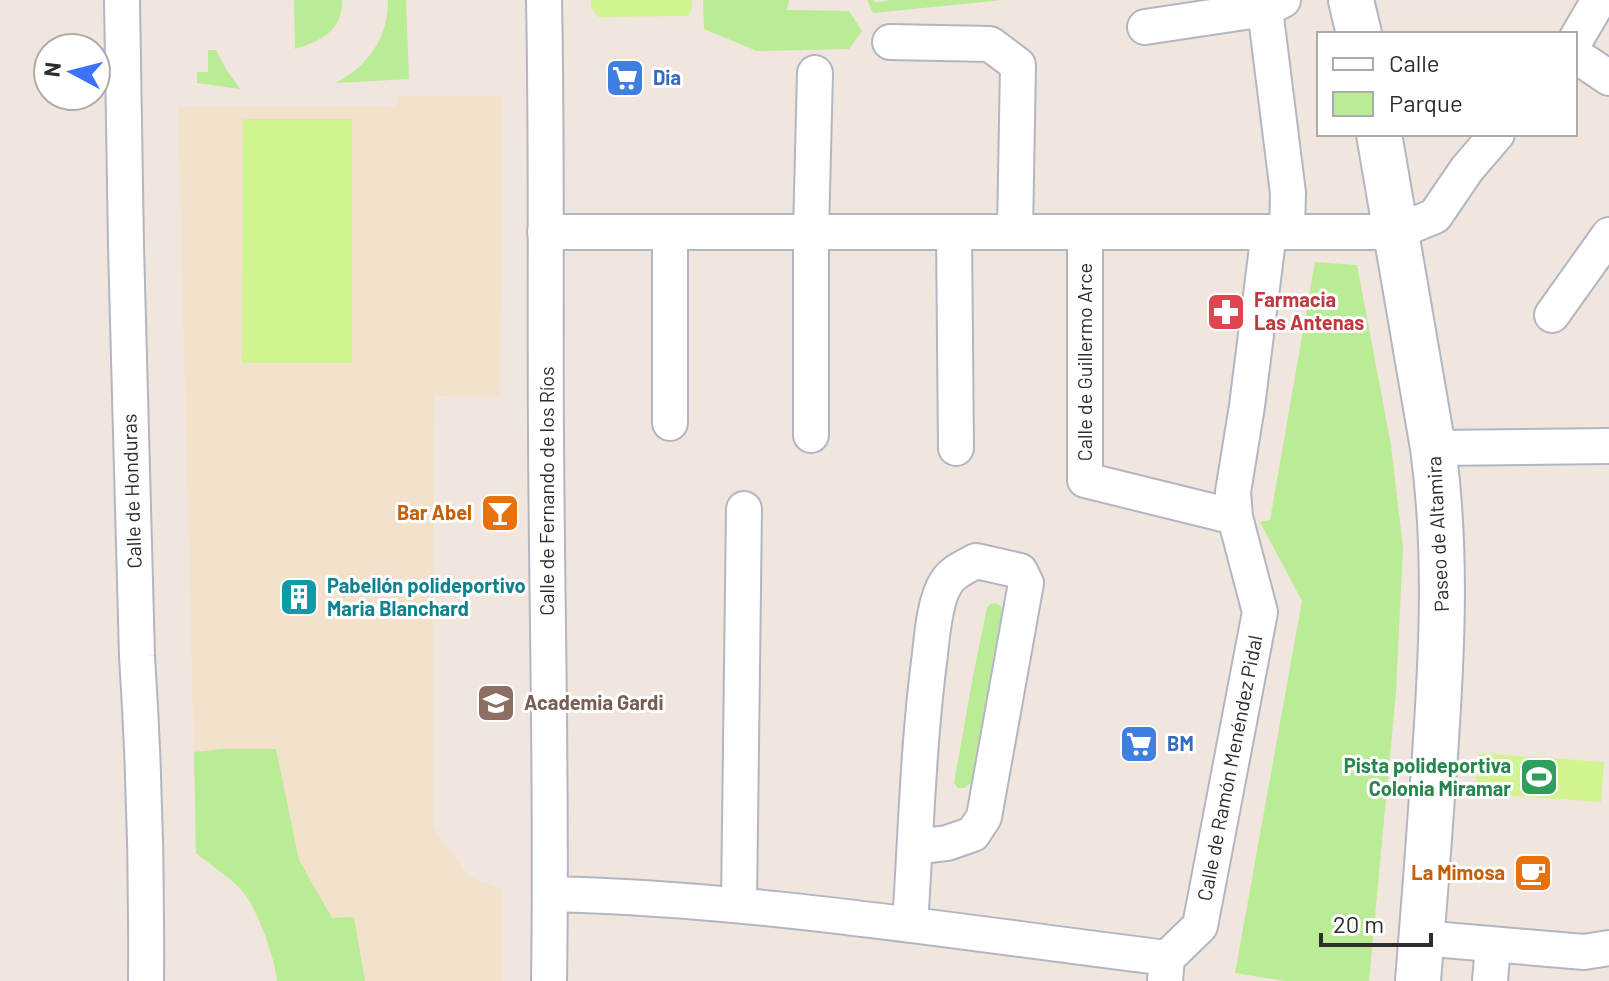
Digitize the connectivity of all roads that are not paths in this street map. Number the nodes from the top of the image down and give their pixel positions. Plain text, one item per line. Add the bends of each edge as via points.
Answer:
1 (122, 0) edge
2 (544, 0) edge
3 (1351, 0) edge
4 (1599, 0) edge
5 (1274, 4) edge
6 (1145, 27) dead end
7 (1359, 32) edge
8 (1577, 38) edge
9 (890, 42) dead end
10 (1577, 56) edge
11 (815, 73) dead end
12 (1609, 78) edge
13 (1379, 136) edge
14 (1495, 136) edge
15 (545, 232) junction
16 (670, 232) junction
17 (811, 232) junction
18 (954, 232) junction
19 (1015, 232) junction
20 (1278, 232) junction
21 (1396, 232) junction
22 (1085, 234) junction
23 (1609, 235) edge
24 (1552, 315) dead end
25 (670, 423) dead end
26 (811, 435) dead end
27 (1609, 446) edge
28 (956, 448) dead end
29 (1433, 448) junction
30 (744, 509) dead end
31 (1235, 517) junction
32 (915, 847) junction
33 (551, 894) junction
34 (739, 904) junction
35 (910, 925) junction
36 (1421, 938) junction
37 (1493, 945) junction
38 (1601, 955) edge
39 (1166, 970) edge
40 (146, 981) edge
41 (549, 981) edge
42 (1418, 981) edge
43 (1490, 981) edge

1 - 40 street, Calle de Honduras
2 - 15 street, Calle de Fernando de los Ríos
3 - 7 main road
4 - 8 street
5 - 6 street
5 - 20 street via 1288,193
9 - 19 street via 990,44 1018,65
10 - 12 street
11 - 17 street
13 - 21 main road, Paseo de Altamira
14 - 21 street via 1435,216
15 - 16 street, Calle de Guillermo Arce
15 - 33 street, Calle de Fernando de los Ríos
16 - 17 street, Calle de Guillermo Arce
16 - 25 street
17 - 18 street, Calle de Guillermo Arce
17 - 26 street
18 - 19 street, Calle de Guillermo Arce
18 - 28 street
19 - 22 street, Calle de Guillermo Arce
20 - 21 street, Calle de Guillermo Arce
20 - 22 street, Calle de Guillermo Arce
20 - 31 street, Calle de Ramón Menéndez Pidal via 1233,492
21 - 29 main road, Paseo de Altamira
22 - 31 street, Calle de Guillermo Arce via 1085,480
23 - 24 street
27 - 29 street
29 - 36 main road, Paseo de Altamira via 1443,554 1442,644
30 - 34 street
31 - 39 street, Calle de Ramón Menéndez Pidal via 1260,612 1200,926
32 - 32 street via 924,698 935,615 946,583 976,561 1020,571 1026,583 984,817 973,834
32 - 35 street
33 - 34 street, Calle de Ramón Menéndez Pidal
33 - 41 street, Calle de Fernando de los Ríos
34 - 35 street, Calle de Ramón Menéndez Pidal
35 - 39 street, Calle de Ramón Menéndez Pidal
36 - 37 street
36 - 42 main road, Paseo de Altamira
37 - 38 street
37 - 43 street

